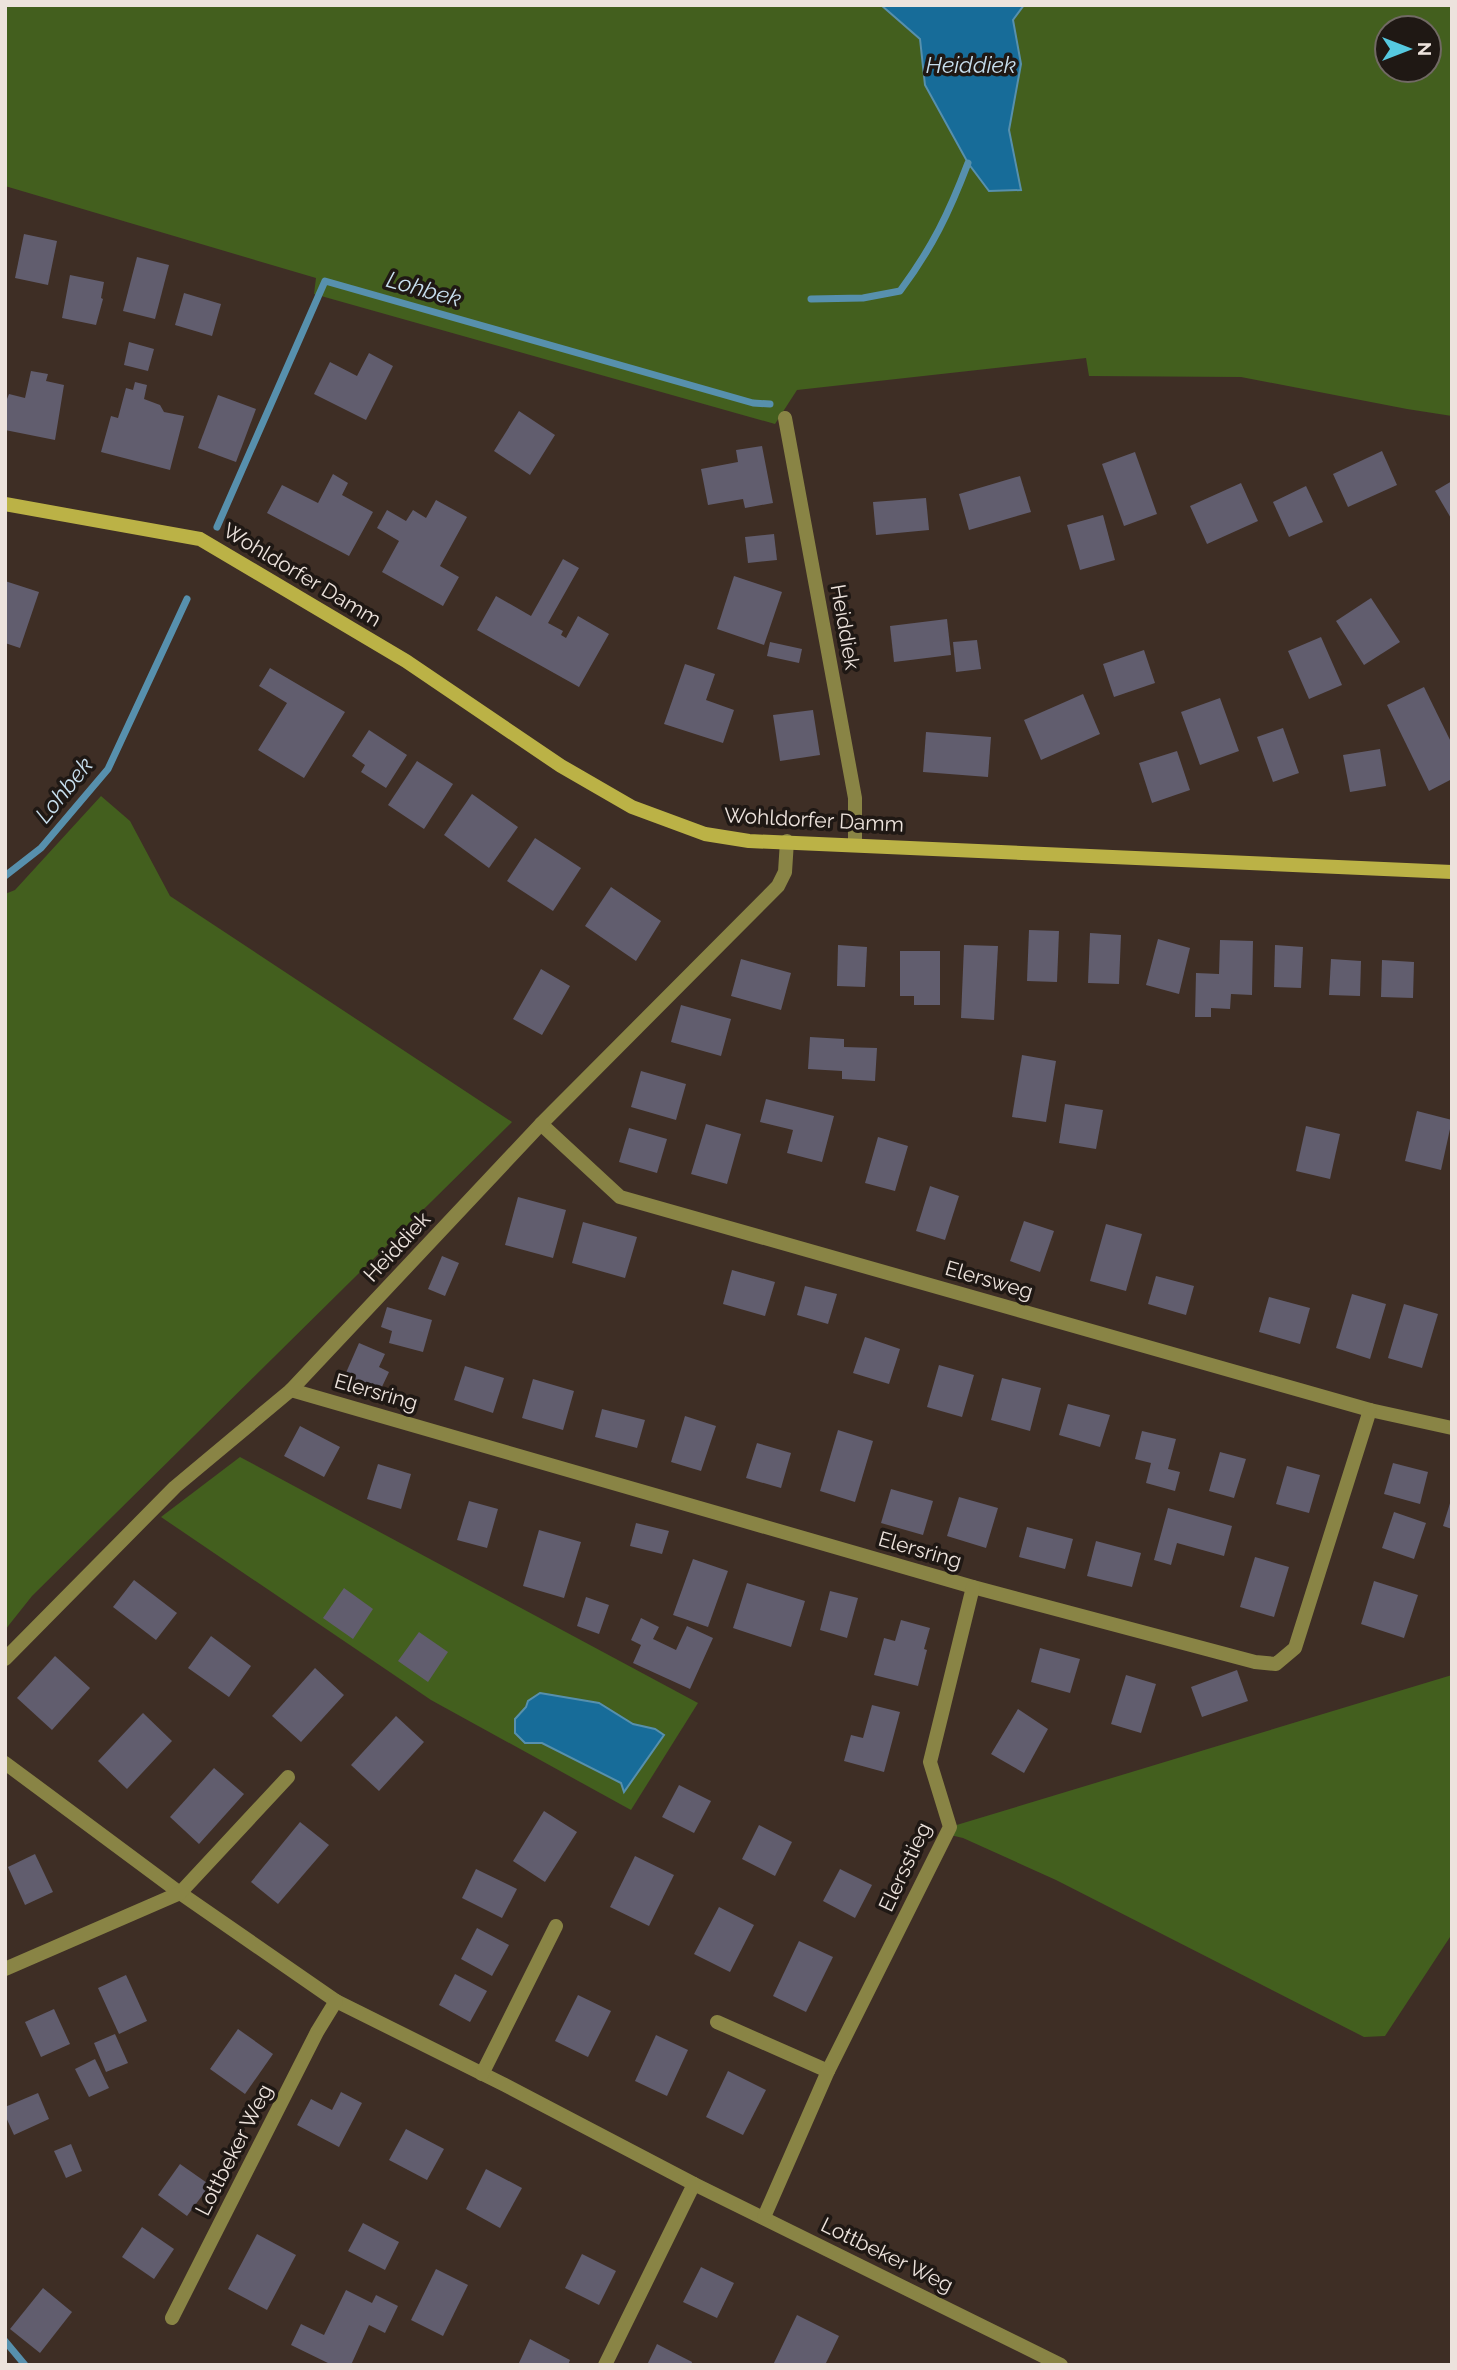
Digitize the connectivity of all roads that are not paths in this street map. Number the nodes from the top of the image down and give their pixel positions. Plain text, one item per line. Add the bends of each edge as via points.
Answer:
1 (785, 418) dead end
2 (5, 504) edge
3 (787, 841) junction
4 (855, 844) junction
5 (1452, 872) edge
6 (541, 1124) junction
7 (291, 1390) junction
8 (1370, 1410) junction
9 (1452, 1428) edge
10 (973, 1587) junction
11 (5, 1659) edge
12 (5, 1763) edge
13 (288, 1777) dead end
14 (180, 1893) junction
15 (556, 1926) dead end
16 (5, 1969) edge
17 (336, 2001) junction
18 (717, 2022) dead end
19 (828, 2071) junction
20 (482, 2074) junction
21 (694, 2184) junction
22 (764, 2217) junction
23 (172, 2318) dead end
24 (605, 2365) edge
25 (1061, 2365) edge

1 - 4 street, Heiddiek via 855,798
2 - 3 street, Wohldorfer Damm via 200,539 420,670 561,766 632,807 705,834
3 - 4 street, Wohldorfer Damm
3 - 6 street, Heiddiek via 785,872 778,887
4 - 5 street, Wohldorfer Damm
6 - 7 street, Heiddiek
6 - 8 street, Elersweg via 620,1197
7 - 10 street, Elersring
7 - 11 street, Heiddiek via 175,1487
8 - 9 street, Elersweg
8 - 10 street, Elersring via 1295,1648 1276,1664
10 - 19 street, Elersstieg via 930,1762 950,1827
12 - 14 street, Lottbeker Weg
13 - 14 street
14 - 16 street
14 - 17 street, Lottbeker Weg
15 - 20 street
17 - 20 street, Lottbeker Weg
17 - 23 street, Lottbeker Weg
18 - 19 street
19 - 22 street, Elersstieg
20 - 21 street, Lottbeker Weg
21 - 22 street, Lottbeker Weg
21 - 24 street
22 - 25 street, Lottbeker Weg

